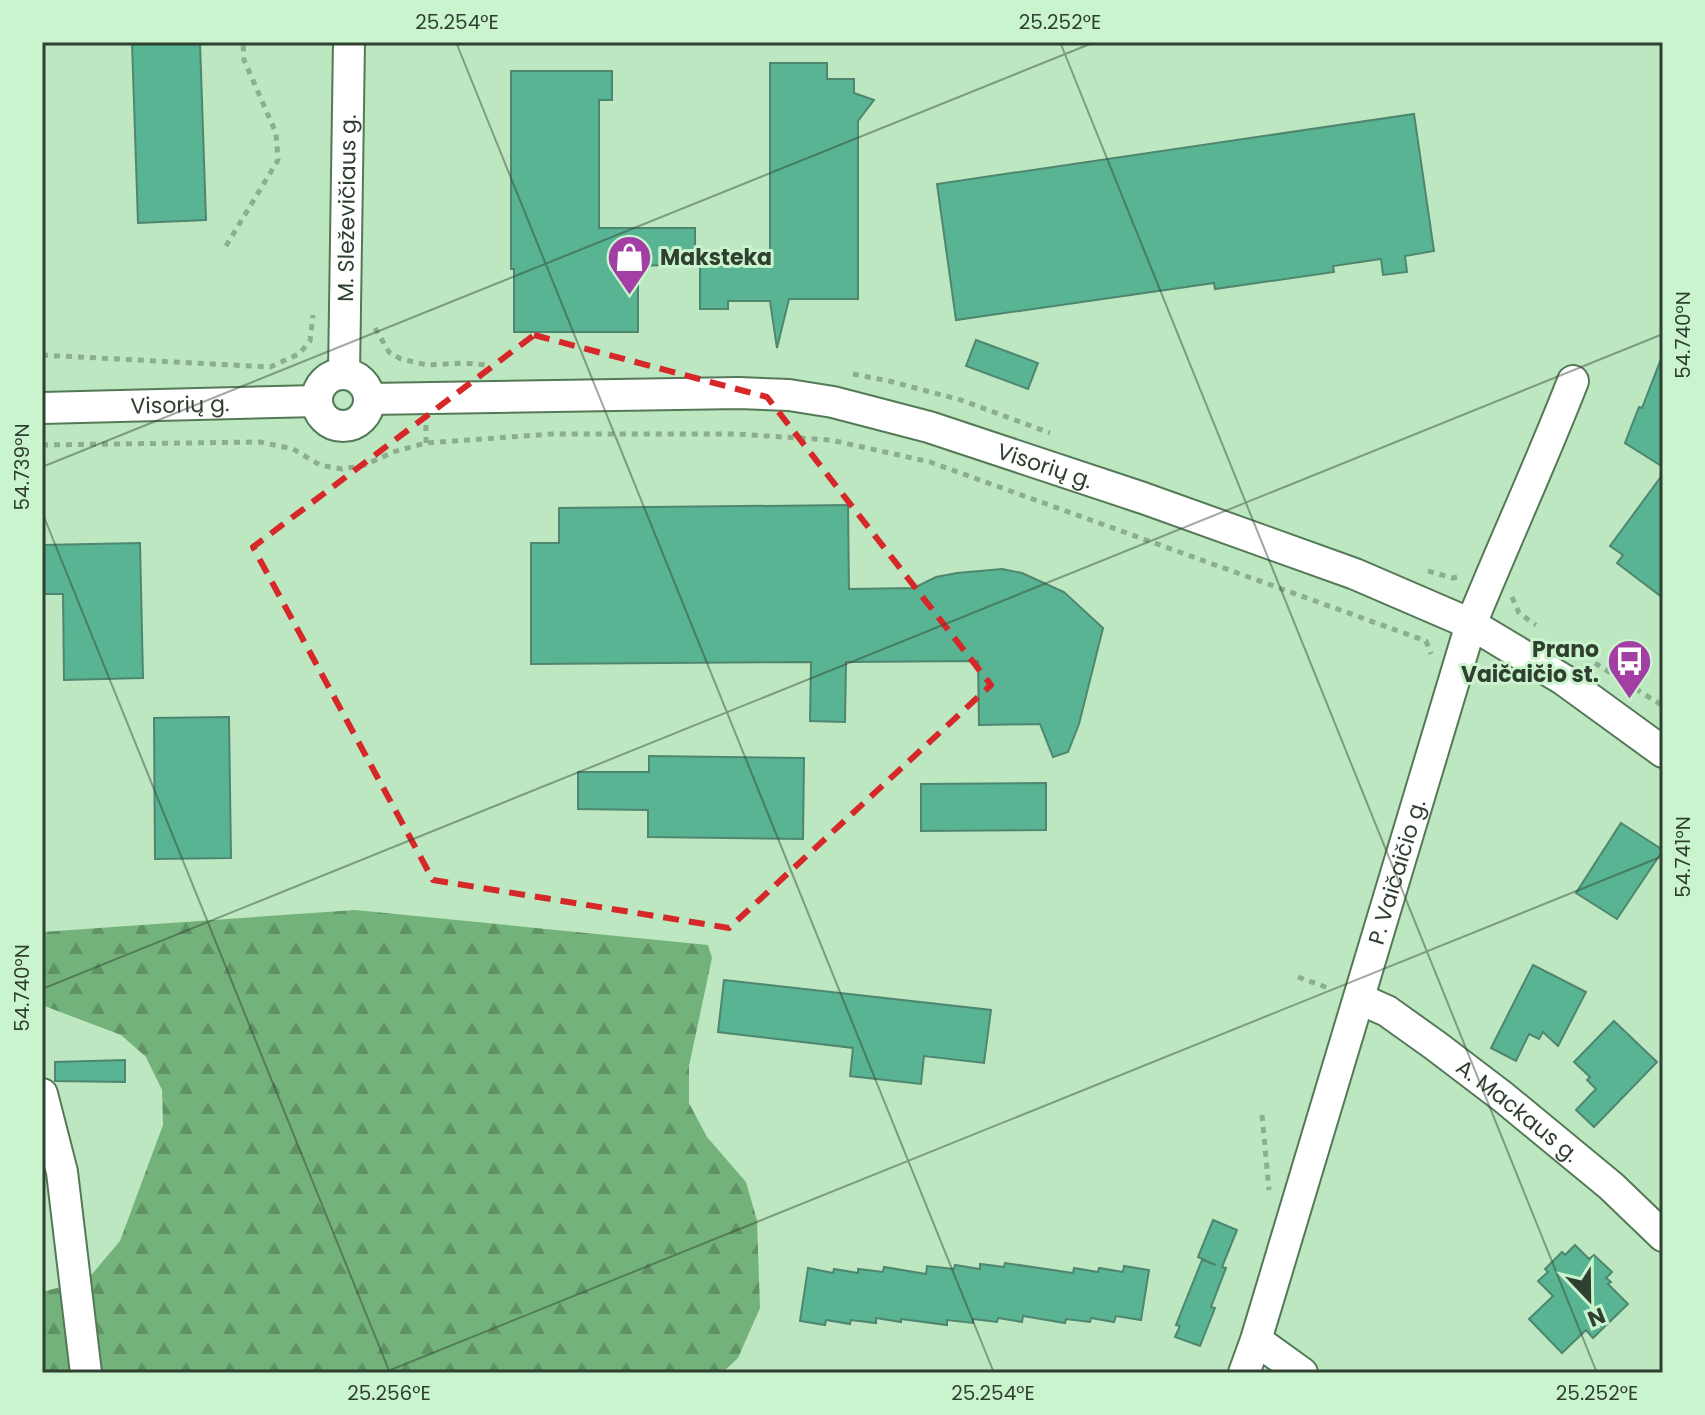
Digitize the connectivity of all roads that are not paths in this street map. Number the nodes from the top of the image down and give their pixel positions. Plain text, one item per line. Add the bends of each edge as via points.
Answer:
1 (349, 42) edge
2 (344, 374) junction
3 (1573, 381) dead end
4 (369, 399) junction
5 (317, 401) junction
6 (42, 408) edge
7 (1471, 624) junction
8 (1663, 752) edge
9 (1360, 999) junction
10 (42, 1094) edge
11 (1663, 1236) edge
12 (1256, 1340) junction
13 (86, 1373) edge
14 (1244, 1373) edge
15 (1302, 1373) edge

1 - 2 street, M. Sleževičiaus g.
2 - 4 street via 361,382
2 - 5 street via 328,379
3 - 7 street, P. Vaičaičio g.
4 - 5 street via 365,415 344,426 328,422
4 - 7 street, Visorių g. via 739,393 833,402 929,427 1143,498 1355,574
5 - 6 street, Visorių g.
7 - 8 street, Visorių g. via 1564,680
7 - 9 street, P. Vaičaičio g.
9 - 11 street, A. Mackaus g. via 1387,1011 1503,1097
9 - 12 street, P. Vaičaičio g.
10 - 13 street via 62,1172
12 - 14 street, P. Vaičaičio g.
12 - 15 street

